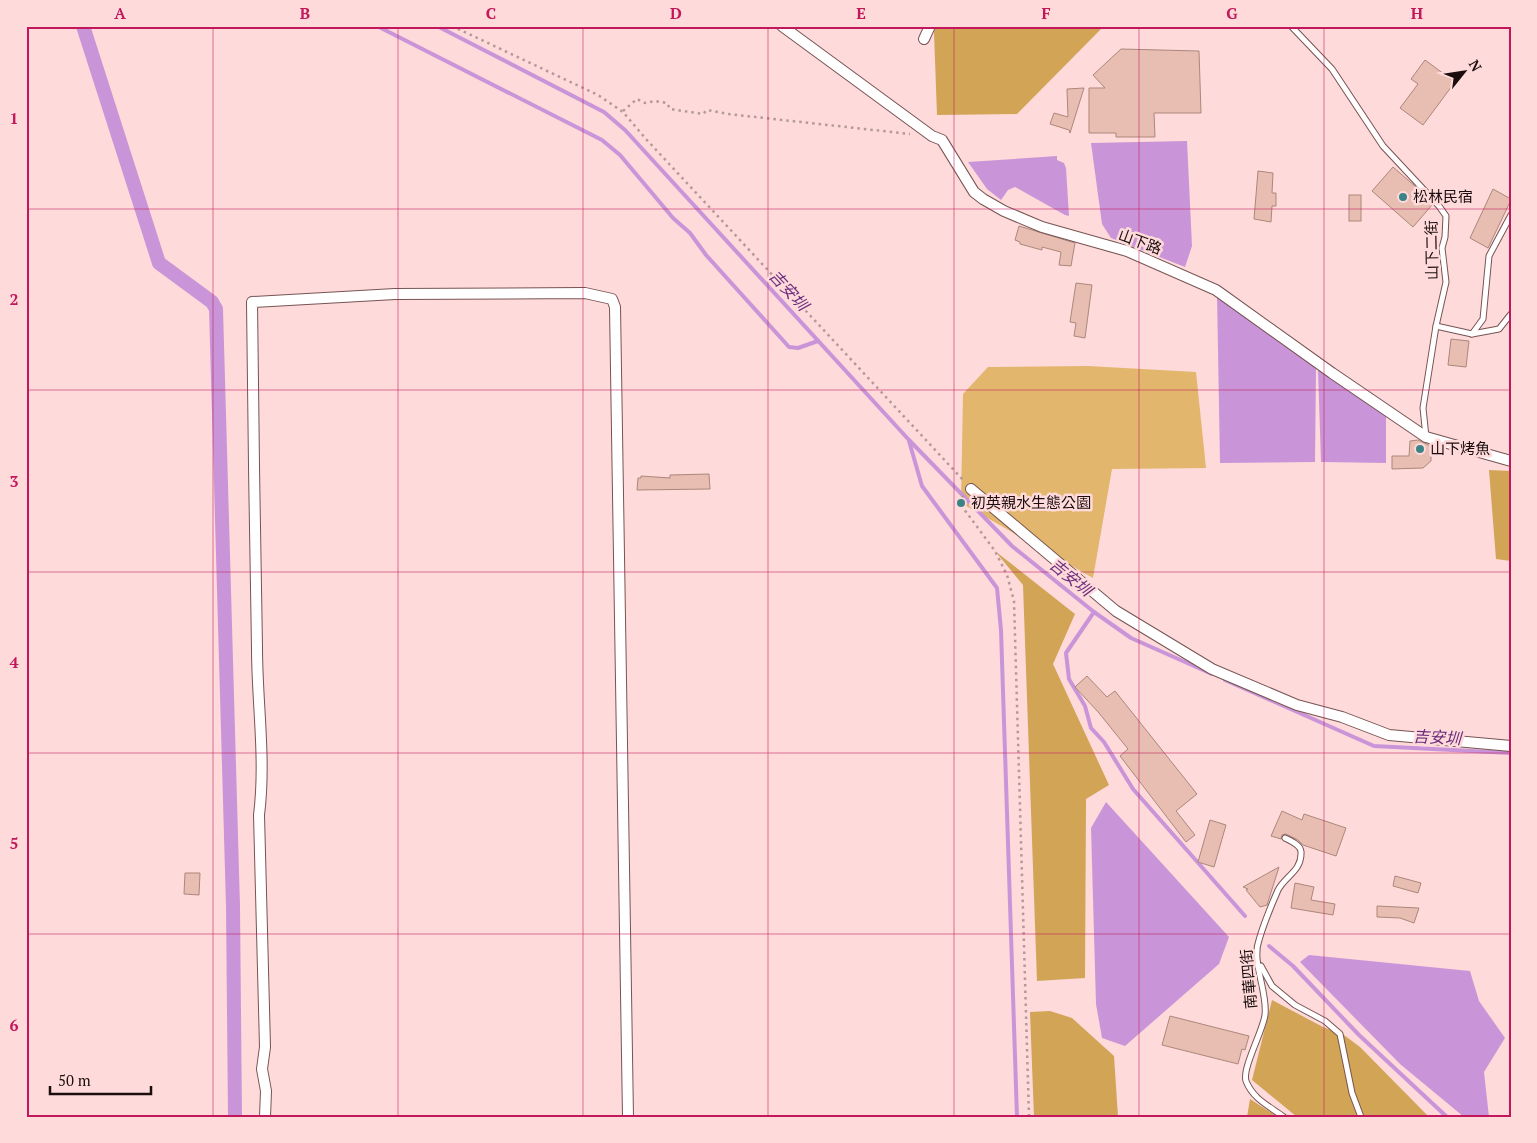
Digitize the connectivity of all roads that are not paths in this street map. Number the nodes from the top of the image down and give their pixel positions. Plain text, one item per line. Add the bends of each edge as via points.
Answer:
1 (782, 26) edge
2 (930, 26) edge
3 (1291, 26) edge
4 (924, 39) dead end
5 (1511, 215) edge
6 (1511, 314) edge
7 (1436, 326) junction
8 (1472, 334) junction
9 (1426, 437) junction
10 (1511, 461) edge
11 (971, 488) road end
12 (1511, 746) edge
13 (1285, 838) dead end
14 (1258, 954) junction
15 (265, 1117) edge
16 (628, 1117) edge
17 (1284, 1117) edge
18 (1361, 1117) edge

1 - 9 street, 山下路 via 932,136 942,140 974,192 983,199 1042,227 1127,251 1216,290
2 - 4 street
3 - 7 lane, 山下二街 via 1332,69 1383,146 1446,216 1442,248 1446,282
5 - 8 lane via 1488,256 1483,319
6 - 8 lane via 1499,329
7 - 8 lane
7 - 9 lane, 山下二街 via 1423,408
9 - 10 street, 山下路
11 - 12 street via 1116,610 1212,669 1298,705 1389,735
13 - 14 lane, 南華四街 via 1299,846 1298,868 1279,889 1258,942
14 - 17 lane, 南華四街 via 1266,1013 1245,1078 1252,1094
14 - 18 lane via 1262,971 1272,986 1340,1034 1352,1093
15 - 16 street via 252,302 394,294 585,293 612,299 615,307

